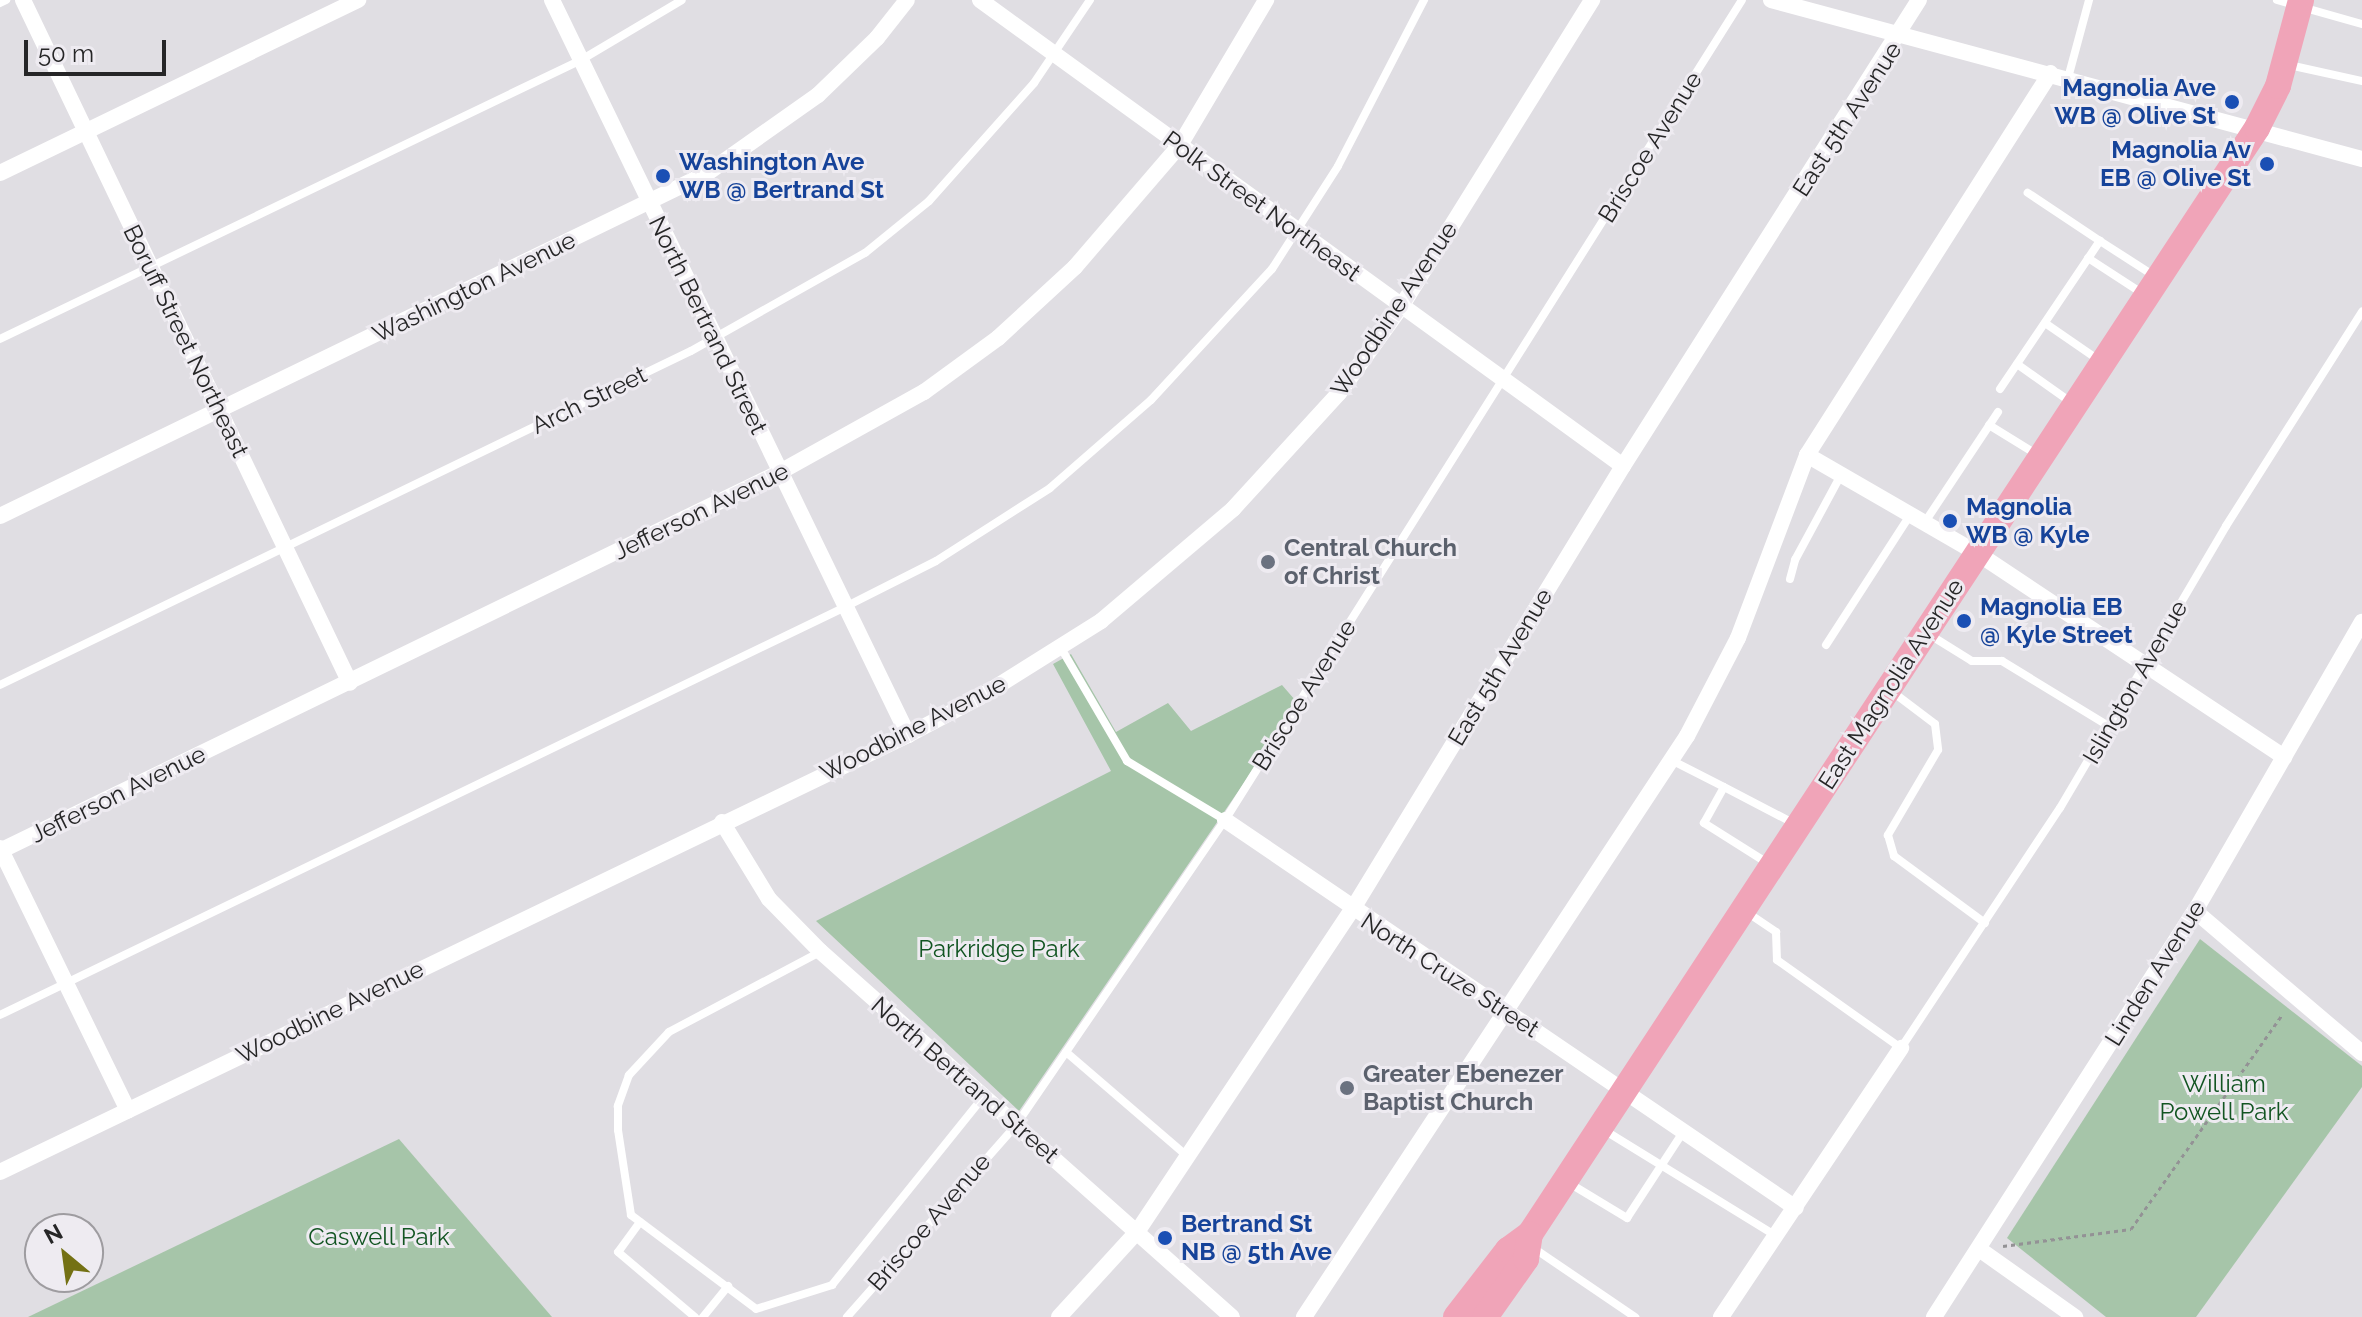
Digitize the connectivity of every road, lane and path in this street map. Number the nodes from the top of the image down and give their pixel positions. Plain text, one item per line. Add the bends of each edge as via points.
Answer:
1 (6, 0) edge
2 (23, 0) edge
3 (358, 0) edge
4 (552, 0) edge
5 (682, 0) edge
6 (907, 0) edge
7 (980, 0) edge
8 (1090, 0) edge
9 (1266, 0) edge
10 (1424, 0) edge
11 (1592, 0) edge
12 (1742, 0) edge
13 (1771, 0) edge
14 (1919, 0) edge
15 (2089, 0) edge
16 (0, 3) edge
17 (2292, 3) edge
18 (2362, 24) edge
19 (1903, 32) junction
20 (1055, 56) junction
21 (581, 60) junction
22 (2284, 64) junction
23 (2050, 73) junction
24 (2068, 78) junction
25 (2362, 81) edge
26 (2257, 128) junction
27 (85, 131) junction
28 (1180, 145) junction
29 (2362, 159) edge
30 (0, 173) edge
31 (2028, 193) dead end
32 (649, 203) junction
33 (1297, 233) junction
34 (2100, 241) junction
35 (2088, 258) junction
36 (151, 267) junction
37 (2153, 287) junction
38 (1401, 307) junction
39 (2362, 312) edge
40 (2045, 323) junction
41 (716, 338) junction
42 (0, 339) edge
43 (2103, 363) junction
44 (2017, 364) junction
45 (1503, 381) junction
46 (2000, 389) dead end
47 (2075, 405) junction
48 (219, 410) junction
49 (1998, 412) dead end
50 (1989, 425) junction
51 (1807, 455) junction
52 (2040, 457) junction
53 (1623, 466) junction
54 (780, 472) junction
55 (1841, 475) junction
56 (0, 516) edge
57 (1918, 518) junction
58 (285, 546) junction
59 (1977, 553) junction
60 (1790, 579) dead end
61 (843, 608) junction
62 (2362, 622) edge
63 (1926, 633) junction
64 (1826, 645) dead end
65 (1061, 648) junction
66 (2146, 667) junction
67 (350, 683) junction
68 (0, 685) edge
69 (1889, 690) junction
70 (2110, 727) junction
71 (908, 735) junction
72 (2284, 757) junction
73 (1671, 760) junction
74 (1724, 787) junction
75 (1225, 820) junction
76 (722, 822) junction
77 (1797, 825) junction
78 (0, 850) edge
79 (1773, 866) junction
80 (1352, 910) junction
81 (1744, 911) junction
82 (2195, 911) junction
83 (1985, 923) junction
84 (820, 951) junction
85 (66, 983) junction
86 (1506, 1011) junction
87 (0, 1015) edge
88 (2282, 1015) dead end
89 (1901, 1048) junction
90 (1066, 1052) junction
91 (2362, 1053) edge
92 (1624, 1090) junction
93 (984, 1096) junction
94 (128, 1110) junction
95 (1016, 1125) junction
96 (1600, 1127) junction
97 (1684, 1131) junction
98 (1188, 1156) junction
99 (1662, 1165) junction
100 (0, 1172) edge
101 (1565, 1180) junction
102 (1796, 1208) junction
103 (640, 1222) junction
104 (1137, 1232) junction
105 (1777, 1236) junction
106 (1529, 1240) junction
107 (1979, 1249) junction
108 (728, 1286) junction
109 (695, 1317) edge
110 (703, 1317) edge
111 (847, 1317) edge
112 (1059, 1317) edge
113 (1232, 1317) edge
114 (1304, 1317) edge
115 (1456, 1317) edge
116 (1485, 1317) edge
117 (1635, 1317) edge
118 (1721, 1317) edge
119 (1934, 1317) edge
120 (2075, 1317) edge

1 - 16 lane
2 - 27 street, Boruff Street Northeast
3 - 27 street
4 - 21 street, North Bertrand Street
5 - 21 lane
6 - 32 street, Washington Avenue via 877,38 796,113 728,160
7 - 20 street, Polk Street Northeast
8 - 20 lane, Arch Street
9 - 28 street, Jefferson Avenue
10 - 33 lane
11 - 38 street, Woodbine Avenue
12 - 45 lane, Briscoe Avenue
13 - 19 street
14 - 19 street, East 5th Avenue
15 - 24 lane
17 - 18 lane
17 - 22 main road, East Magnolia Avenue
19 - 23 street
19 - 53 street, East 5th Avenue
20 - 28 street, Polk Street Northeast
20 - 41 lane, Arch Street via 929,201 865,253
21 - 32 street, North Bertrand Street
21 - 36 lane
22 - 25 lane
22 - 26 main road, East Magnolia Avenue
23 - 24 street
23 - 51 street
24 - 26 street
26 - 29 street
26 - 37 main road, East Magnolia Avenue
27 - 30 street
27 - 36 street, Boruff Street Northeast
28 - 33 street, Polk Street Northeast
28 - 54 street, Jefferson Avenue via 1075,267 998,338 924,392
31 - 34 lane
32 - 41 street, North Bertrand Street
32 - 48 street, Washington Avenue
33 - 38 street, Polk Street Northeast
33 - 61 lane via 1205,343 1092,454 999,524
34 - 35 lane
34 - 37 lane
35 - 37 lane
35 - 40 lane
36 - 42 lane
36 - 48 street, Boruff Street Northeast
37 - 43 main road, East Magnolia Avenue
38 - 45 street, Polk Street Northeast
38 - 65 street, Woodbine Avenue via 1339,393 1233,509 1148,583
39 - 66 lane, Islington Avenue via 2226,526
40 - 43 lane
40 - 44 lane
41 - 54 street, North Bertrand Street
41 - 58 lane, Arch Street
43 - 47 main road, East Magnolia Avenue
44 - 46 lane
44 - 47 lane
45 - 53 street, Polk Street Northeast
45 - 75 lane, Briscoe Avenue
47 - 52 main road, East Magnolia Avenue
48 - 56 street, Washington Avenue
48 - 58 street, Boruff Street Northeast
49 - 50 lane
50 - 52 lane
50 - 57 lane
51 - 55 street
51 - 73 street via 1738,638
52 - 59 main road, East Magnolia Avenue
53 - 80 street, East 5th Avenue
54 - 61 street, North Bertrand Street
54 - 67 street, Jefferson Avenue
55 - 57 street
55 - 60 lane
57 - 59 street
57 - 64 lane
58 - 67 street, Boruff Street Northeast
58 - 68 lane, Arch Street
59 - 63 main road, East Magnolia Avenue
59 - 66 street
61 - 71 street, North Bertrand Street
61 - 85 lane
62 - 72 street, Linden Avenue
63 - 69 main road, East Magnolia Avenue
63 - 70 lane via 1972,661 2002,661
65 - 71 street, Woodbine Avenue
65 - 75 lane via 1127,761
66 - 70 lane, Islington Avenue
66 - 72 street
67 - 78 street, Jefferson Avenue
69 - 77 main road, East Magnolia Avenue
69 - 83 lane via 1935,724 1938,750 1888,835 1894,856
70 - 83 lane, Islington Avenue
71 - 76 street, Woodbine Avenue
72 - 82 street, Linden Avenue
73 - 74 lane
73 - 86 street
74 - 77 lane
74 - 79 lane via 1704,823
75 - 80 street, North Cruze Street
75 - 90 lane, Briscoe Avenue
76 - 84 street, North Bertrand Street via 769,899
76 - 94 street, Woodbine Avenue
77 - 79 main road, East Magnolia Avenue
78 - 85 street
79 - 81 main road, East Magnolia Avenue
80 - 86 street, North Cruze Street
80 - 98 street, East 5th Avenue
81 - 89 lane via 1776,932 1777,960
81 - 92 main road, East Magnolia Avenue
82 - 91 street
82 - 107 street, Linden Avenue
83 - 89 lane, Islington Avenue
84 - 93 street, North Bertrand Street
84 - 103 lane via 669,1032 629,1075 618,1106 618,1130 631,1215
85 - 87 lane
85 - 94 street
86 - 92 street, North Cruze Street
86 - 114 street
88 - 107 path via 2131,1229
89 - 102 street
90 - 95 lane, Briscoe Avenue
90 - 98 lane
92 - 96 main road, East Magnolia Avenue
92 - 97 street, North Cruze Street
93 - 95 street, North Bertrand Street
93 - 108 lane via 832,1285 756,1309
94 - 100 street, Woodbine Avenue
95 - 104 street, North Bertrand Street
95 - 111 lane, Briscoe Avenue
96 - 99 lane
96 - 101 main road, East Magnolia Avenue
97 - 99 lane
97 - 102 street, North Cruze Street
98 - 104 street, East 5th Avenue
99 - 101 lane via 1627,1218
99 - 105 lane
101 - 106 main road, East Magnolia Avenue
102 - 105 street
103 - 108 lane
103 - 109 lane via 618,1252
104 - 112 street, East 5th Avenue
104 - 113 street, North Bertrand Street
105 - 118 street
106 - 115 main road, East Magnolia Avenue via 1508,1250
106 - 116 main road, East Magnolia Avenue via 1526,1259
106 - 117 lane
107 - 119 street, Linden Avenue
107 - 120 street
108 - 110 lane

